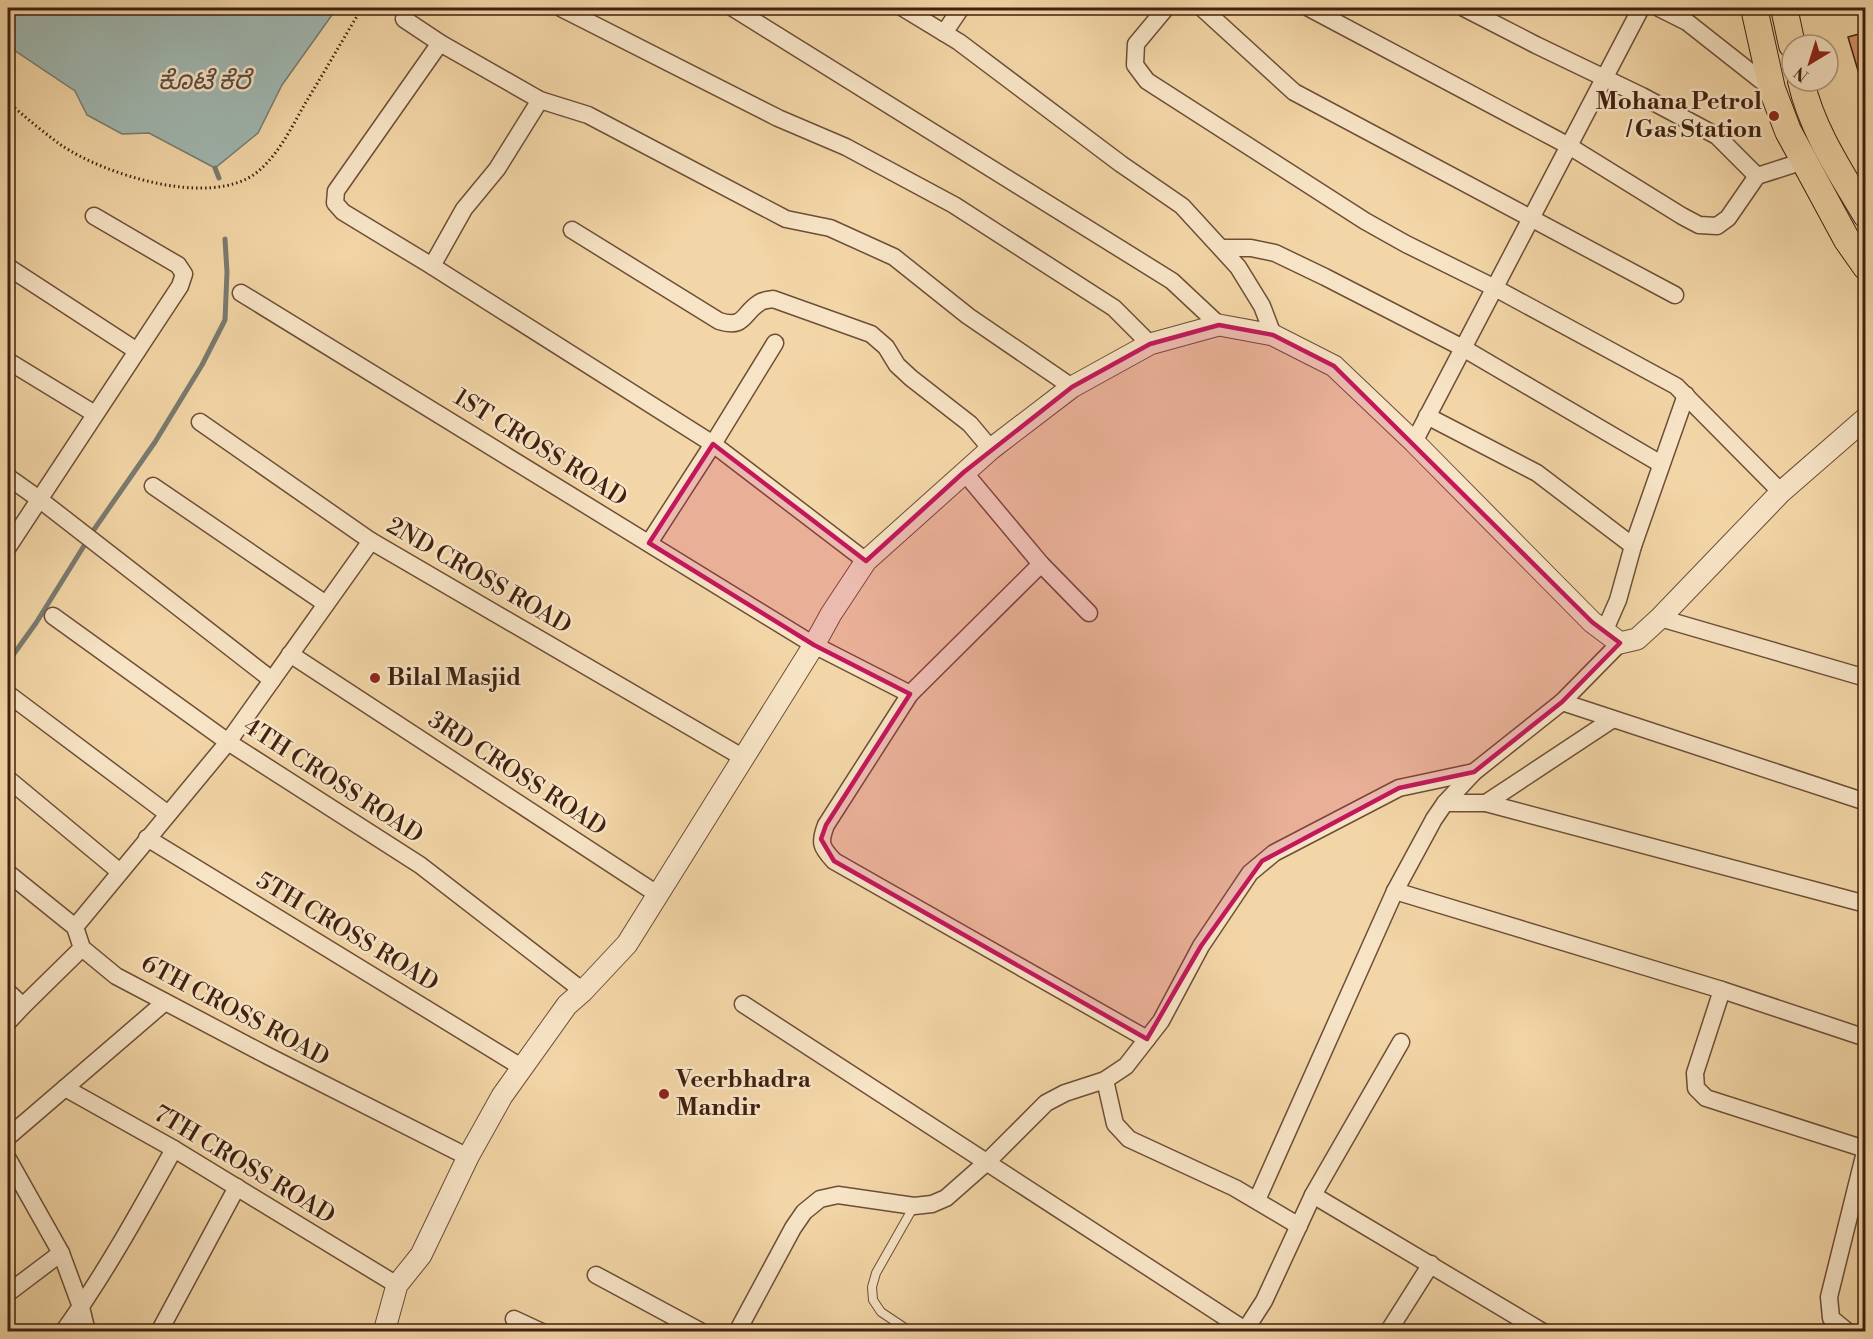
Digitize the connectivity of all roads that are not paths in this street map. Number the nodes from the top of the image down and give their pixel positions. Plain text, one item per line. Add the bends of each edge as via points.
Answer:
1 (561, 8) edge
2 (733, 8) edge
3 (903, 8) edge
4 (961, 8) edge
5 (1166, 8) edge
6 (1202, 8) edge
7 (1309, 8) edge
8 (1464, 8) edge
9 (1641, 8) edge
10 (1659, 8) edge
11 (1754, 8) edge
12 (1784, 8) edge
13 (404, 19) dead end
14 (944, 33) junction
15 (1789, 33) edge
16 (440, 43) junction
17 (1605, 78) junction
18 (1772, 89) junction
19 (1803, 93) edge
20 (540, 100) junction
21 (1569, 146) junction
22 (1804, 161) junction
23 (1757, 176) junction
24 (1866, 214) edge
25 (94, 216) dead end
26 (1531, 218) junction
27 (572, 230) dead end
28 (1221, 248) junction
29 (1864, 261) edge
30 (432, 266) junction
31 (8, 267) edge
32 (1495, 288) junction
33 (241, 293) dead end
34 (1675, 295) dead end
35 (1219, 325) junction
36 (1273, 335) junction
37 (775, 343) dead end
38 (1150, 344) junction
39 (1463, 348) junction
40 (137, 351) junction
41 (8, 361) edge
42 (1072, 387) junction
43 (1686, 395) junction
44 (95, 414) junction
45 (1427, 416) junction
46 (1866, 418) edge
47 (200, 422) dead end
48 (1414, 441) junction
49 (713, 444) junction
50 (991, 449) junction
51 (1661, 464) junction
52 (964, 472) junction
53 (8, 477) edge
54 (153, 486) dead end
55 (1780, 492) junction
56 (39, 499) junction
57 (372, 541) junction
58 (649, 543) junction
59 (1633, 546) junction
60 (8, 548) edge
61 (866, 561) junction
62 (1041, 564) junction
63 (326, 604) junction
64 (1089, 613) dead end
65 (53, 616) dead end
66 (1660, 618) junction
67 (1612, 638) junction
68 (814, 645) junction
69 (290, 654) junction
70 (1866, 678) edge
71 (273, 680) junction
72 (8, 694) edge
73 (910, 694) junction
74 (1562, 702) junction
75 (1613, 719) junction
76 (228, 742) junction
77 (742, 757) junction
78 (1474, 772) junction
79 (8, 779) edge
80 (1866, 802) edge
81 (1445, 803) junction
82 (1486, 803) junction
83 (168, 814) junction
84 (147, 838) junction
85 (120, 872) junction
86 (8, 873) edge
87 (1395, 891) junction
88 (657, 894) junction
89 (1866, 904) edge
90 (75, 927) junction
91 (82, 948) junction
92 (1722, 990) junction
93 (583, 991) junction
94 (8, 992) edge
95 (165, 1002) junction
96 (743, 1004) dead end
97 (23, 1006) junction
98 (8, 1022) edge
99 (1866, 1038) edge
100 (1147, 1039) junction
101 (1401, 1042) dead end
102 (522, 1068) junction
103 (1105, 1080) junction
104 (65, 1088) junction
105 (8, 1136) edge
106 (1865, 1148) edge
107 (174, 1149) junction
108 (468, 1157) junction
109 (8, 1159) edge
110 (988, 1161) junction
111 (237, 1186) junction
112 (1313, 1196) junction
113 (1257, 1200) junction
114 (914, 1206) junction
115 (1299, 1226) junction
116 (61, 1253) junction
117 (1431, 1264) junction
118 (596, 1275) dead end
119 (397, 1285) junction
120 (8, 1293) edge
121 (81, 1307) junction
122 (514, 1319) dead end
123 (1246, 1331) edge
124 (1539, 1331) edge
125 (63, 1332) edge
126 (87, 1332) edge
127 (159, 1332) edge
128 (384, 1332) edge
129 (542, 1332) edge
130 (702, 1332) edge
131 (737, 1332) edge
132 (911, 1332) edge
133 (1388, 1332) edge
134 (1848, 1332) edge

1 - 38 street via 778,118 846,147 954,205 1114,308
2 - 35 street via 1172,281
3 - 14 street
4 - 14 street
5 - 32 street via 1136,44 1135,65 1147,81 1365,221
6 - 26 street via 1294,92
7 - 21 street
8 - 17 street
9 - 17 street
10 - 18 street via 1687,22
11 - 18 main road
12 - 15 main road
13 - 16 street
14 - 28 street via 1182,206
16 - 20 street
16 - 30 street via 336,191 335,203 343,212
17 - 21 street
17 - 23 street via 1717,136
18 - 22 main road
19 - 24 main road via 1819,136
20 - 30 street via 497,169 464,209
20 - 42 street via 588,115 786,219 830,228 894,257 968,316
21 - 23 street via 1700,225 1717,226 1728,218
21 - 26 street
22 - 23 street
22 - 29 main road via 1846,240
25 - 40 street via 178,265 184,274
26 - 32 street
26 - 34 street
27 - 50 street via 719,321 740,322 760,302 773,299 871,333 897,364 970,424
28 - 36 street via 1262,306
28 - 39 street via 1275,253
30 - 49 street
31 - 40 street
32 - 39 street
32 - 43 street
33 - 58 street, 1ST CROSS ROAD
35 - 36 street
35 - 38 street
36 - 48 street via 1334,366
37 - 49 street
38 - 42 street
39 - 45 street
39 - 51 street
40 - 44 street
41 - 44 street
42 - 50 street
43 - 51 street
43 - 55 street
44 - 56 street
45 - 48 street
45 - 59 street via 1537,473
46 - 55 street
47 - 57 street, 2ND CROSS ROAD
48 - 67 street
49 - 58 street
49 - 61 street
50 - 52 street
51 - 59 street
52 - 61 street
52 - 62 street
53 - 56 street
54 - 63 street
55 - 66 street
56 - 60 street
56 - 71 street
57 - 63 street
57 - 77 street, 2ND CROSS ROAD
58 - 68 street, 1ST CROSS ROAD
59 - 67 street
61 - 68 street
62 - 64 street
62 - 73 street
63 - 69 street
65 - 76 street, 4TH CROSS ROAD
66 - 67 street via 1637,639
66 - 70 street
67 - 74 street
68 - 73 street, 1ST CROSS ROAD
68 - 77 street
69 - 71 street
69 - 88 street, 3RD CROSS ROAD
71 - 76 street
72 - 83 street
73 - 100 street via 826,825 821,838 824,850 834,861
74 - 75 street
74 - 78 street
75 - 80 street
75 - 82 street
76 - 83 street
76 - 93 street, 4TH CROSS ROAD via 420,865
77 - 88 street
78 - 81 street
78 - 100 street via 1399,788 1262,861 1201,946 1161,1021
79 - 85 street
81 - 82 street
81 - 87 street
82 - 89 street
83 - 84 street
84 - 85 street
84 - 102 street, 5TH CROSS ROAD
85 - 90 street
86 - 90 street
87 - 92 street
87 - 113 street
88 - 93 street via 627,944
90 - 91 street
91 - 95 street, 6TH CROSS ROAD via 116,976
91 - 97 street
92 - 99 street
92 - 106 street via 1695,1073 1696,1088 1706,1098
93 - 102 street via 567,1005
94 - 97 street
95 - 104 street
95 - 108 street, 6TH CROSS ROAD
96 - 110 street
97 - 98 street
100 - 103 street via 1126,1066
101 - 112 street
102 - 108 street
103 - 110 street via 1065,1093 1046,1104
103 - 113 street via 1115,1124 1129,1138
104 - 105 street
104 - 107 street, 7TH CROSS ROAD
106 - 134 street via 1829,1297 1831,1318
107 - 111 street, 7TH CROSS ROAD
107 - 121 street
108 - 119 street via 421,1255
109 - 116 street
110 - 114 street via 946,1198
110 - 123 street
111 - 119 street, 7TH CROSS ROAD
111 - 127 street
112 - 115 street
112 - 117 street
113 - 115 street
114 - 131 street via 838,1195 820,1199 793,1228
114 - 132 lane via 872,1287 873,1300 881,1312
115 - 123 street
116 - 120 street
116 - 121 street
117 - 124 street
117 - 133 street
118 - 130 street
119 - 128 street
121 - 125 street
121 - 126 street
122 - 129 street

